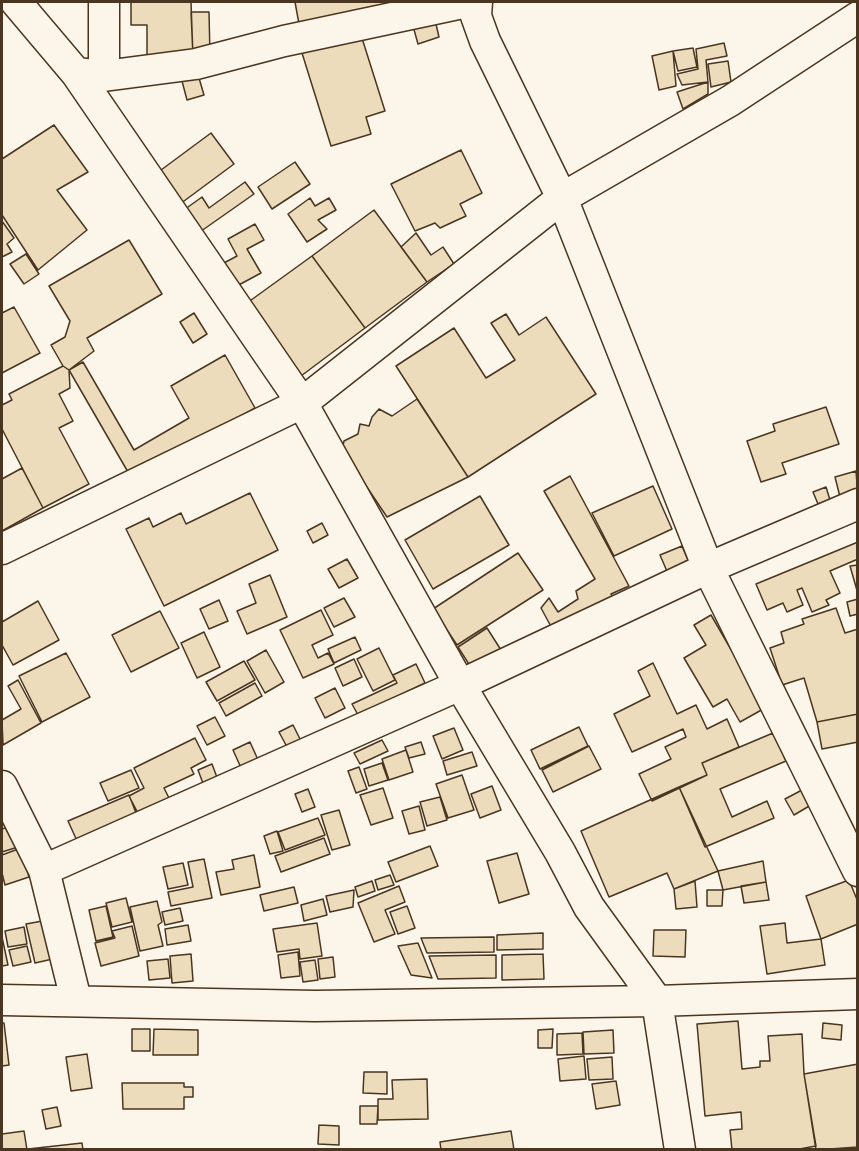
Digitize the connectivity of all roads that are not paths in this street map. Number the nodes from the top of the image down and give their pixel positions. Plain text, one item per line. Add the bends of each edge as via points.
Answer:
1 (16, 2) edge
2 (104, 2) edge
3 (467, 2) edge
4 (477, 2) edge
5 (858, 17) edge
6 (90, 75) junction
7 (562, 198) junction
8 (302, 403) junction
9 (858, 504) edge
10 (2, 549) edge
11 (708, 568) junction
12 (460, 685) junction
13 (2, 786) edge
14 (44, 870) junction
15 (858, 871) edge
16 (858, 994) edge
17 (2, 1000) edge
18 (76, 1000) junction
19 (657, 1001) junction
20 (680, 1149) edge

1 - 6 street
2 - 6 street
3 - 6 street via 196,64
4 - 7 street via 476,16 485,41
5 - 7 street via 730,101
6 - 8 street
7 - 8 street
7 - 11 street
8 - 10 street
8 - 12 street
9 - 11 street
11 - 12 street
11 - 15 street
12 - 14 street
12 - 19 street via 589,907
13 - 14 street
14 - 18 street
16 - 19 street
17 - 18 street
18 - 19 street via 315,1006
19 - 20 street

